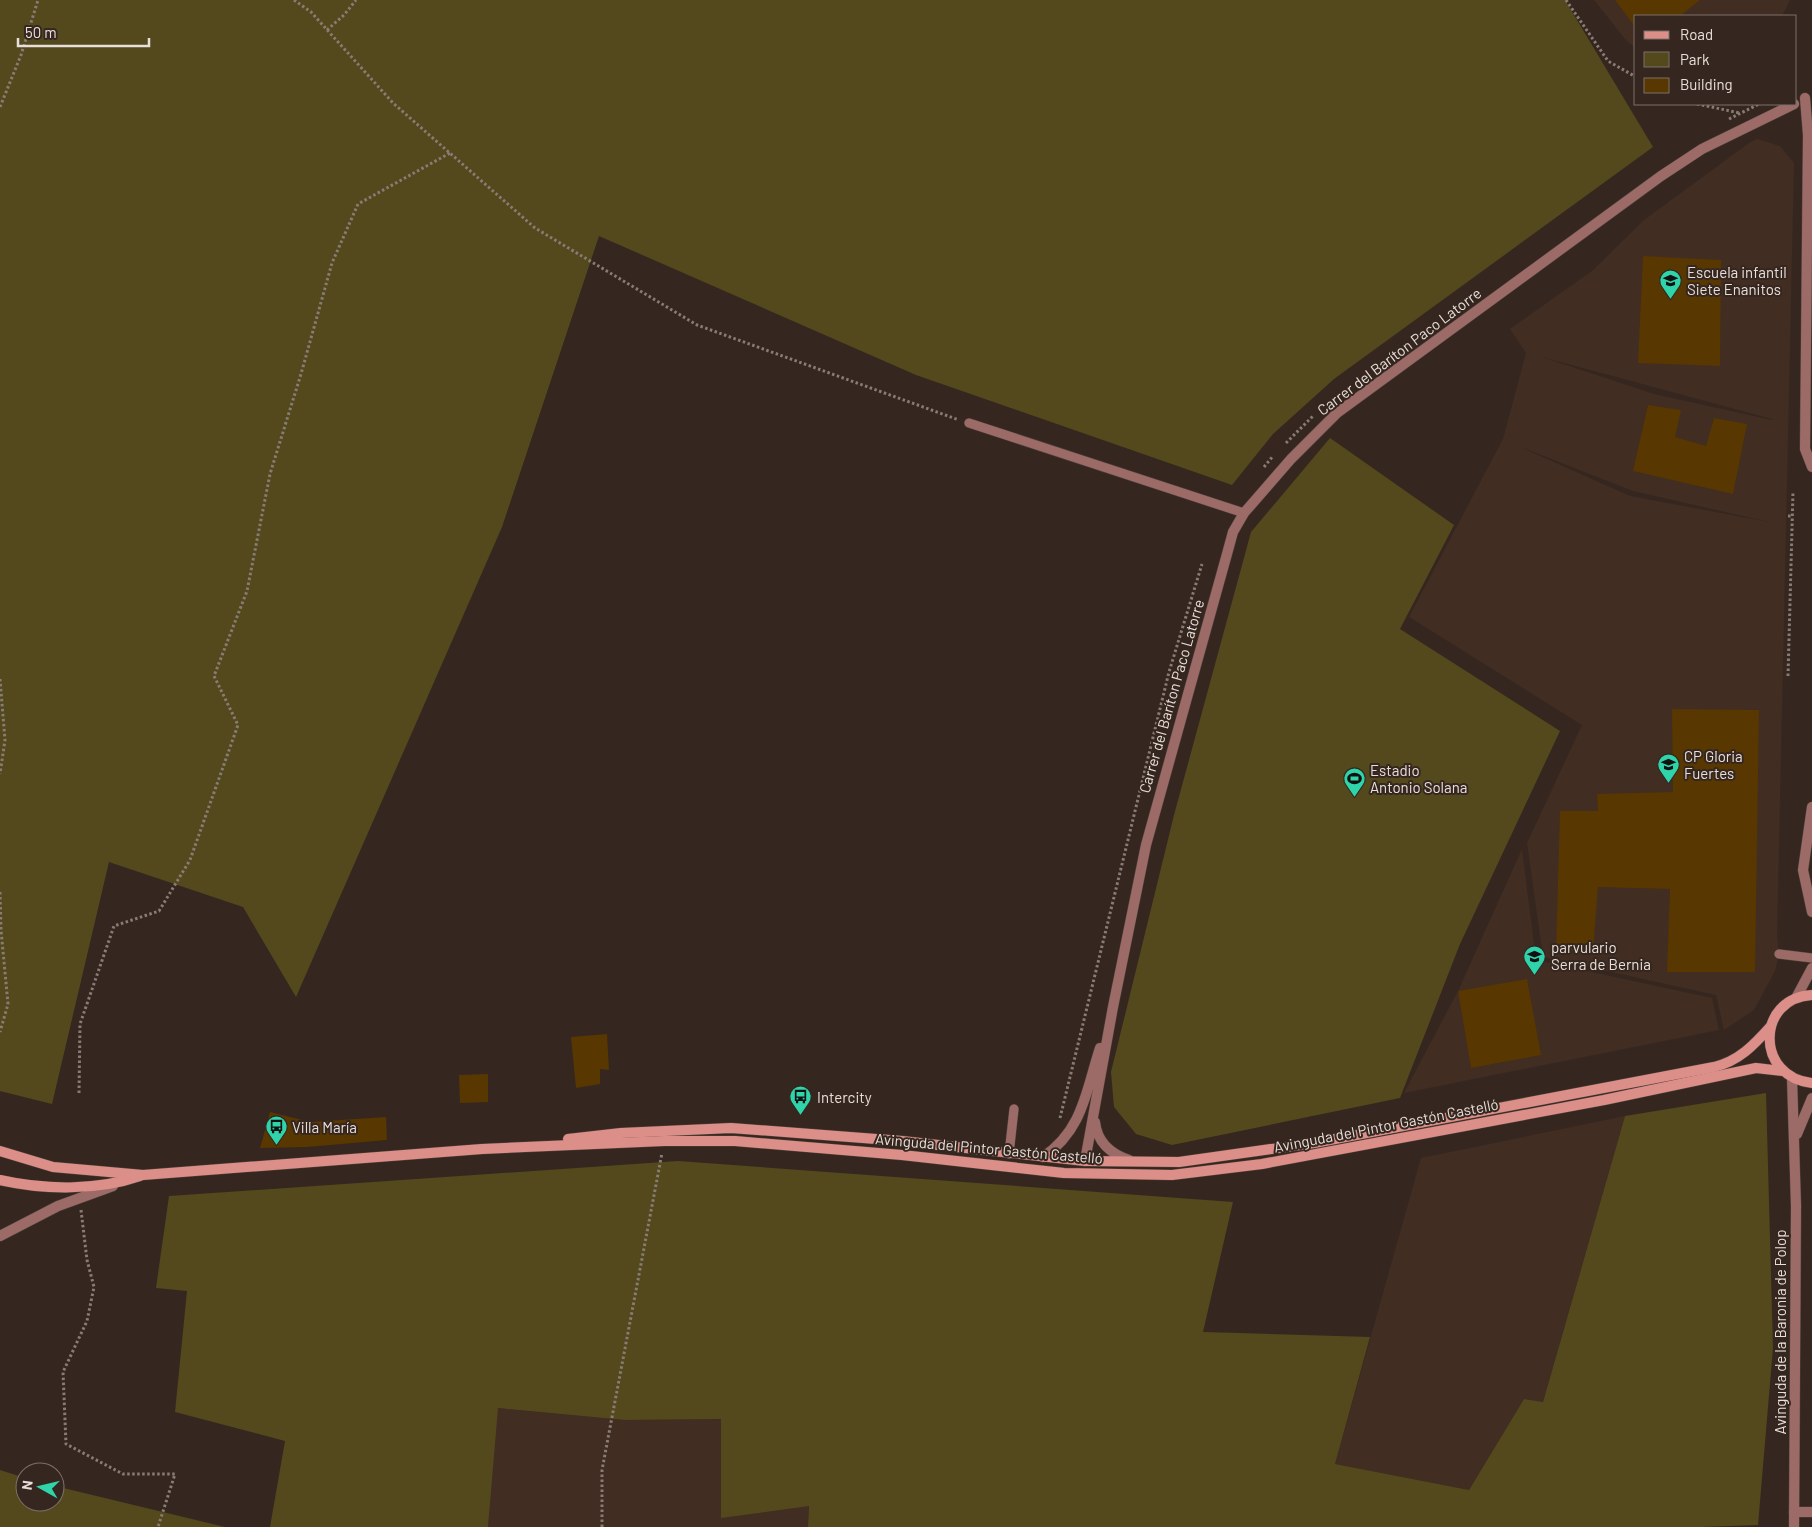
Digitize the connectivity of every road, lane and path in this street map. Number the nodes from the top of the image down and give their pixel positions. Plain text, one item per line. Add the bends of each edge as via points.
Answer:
1 (38, 0) edge
2 (294, 0) edge
3 (356, 0) edge
4 (1566, 0) edge
5 (328, 30) junction
6 (1634, 76) edge
7 (1802, 100) edge
8 (1701, 105) edge
9 (1792, 105) edge
10 (0, 107) edge
11 (1740, 113) dead end
12 (450, 153) junction
13 (969, 423) joint
14 (1812, 467) edge
15 (1793, 492) dead end
16 (1244, 513) junction
17 (1788, 516) dead end
18 (1793, 516) junction
19 (1202, 564) dead end
20 (1788, 676) dead end
21 (0, 679) edge
22 (0, 774) edge
23 (1812, 807) edge
24 (1809, 820) junction
25 (1812, 861) edge
26 (0, 892) edge
27 (1812, 912) edge
28 (1779, 954) dead end
29 (1812, 958) edge
30 (1812, 968) edge
31 (1812, 995) edge
32 (1796, 998) junction
33 (1113, 1007) junction
34 (1771, 1026) junction
35 (0, 1032) edge
36 (1783, 1071) junction
37 (1792, 1078) junction
38 (1812, 1083) edge
39 (79, 1094) dead end
40 (1812, 1098) edge
41 (1094, 1108) junction
42 (1014, 1109) dead end
43 (1058, 1127) dead end
44 (1795, 1137) junction
45 (664, 1141) junction
46 (482, 1149) junction
47 (0, 1150) edge
48 (1009, 1154) junction
49 (1043, 1158) junction
50 (1085, 1161) junction
51 (1139, 1163) junction
52 (1035, 1169) junction
53 (143, 1175) junction
54 (0, 1180) edge
55 (123, 1182) junction
56 (80, 1198) junction
57 (0, 1236) edge
58 (1794, 1512) junction
59 (1812, 1512) edge
60 (158, 1527) edge
61 (602, 1527) edge
62 (1794, 1527) edge

1 - 10 path via 22,55
2 - 5 path
3 - 5 path
4 - 6 path via 1608,61
5 - 12 path via 393,103
7 - 14 street via 1808,135 1805,449
8 - 11 path
9 - 16 street, Carrer del Baríton Paco Latorre via 1702,149 1661,176 1337,413
12 - 13 path via 535,228 697,325
12 - 39 path via 358,204 332,263 302,374 270,474 247,591 214,676 238,725 190,860 159,911 114,926 80,1024
13 - 16 lane
15 - 18 path
16 - 33 street, Carrer del Baríton Paco Latorre via 1226,554 1146,845
17 - 18 path
18 - 20 path
19 - 43 path via 1169,672
21 - 22 path via 5,740
23 - 24 street
24 - 25 street
24 - 27 street via 1803,870
26 - 35 path via 8,1004
28 - 29 lane
30 - 32 street
31 - 32 main road
32 - 34 main road, Avinguda del Pintor Gastón Castelló via 1781,1009
33 - 41 street, Carrer del Baríton Paco Latorre
33 - 49 street, Carrer del Baríton Paco Latorre via 1076,1124
34 - 36 main road via 1771,1050
34 - 51 main road, Avinguda del Pintor Gastón Castelló via 1744,1054 1714,1067 1314,1143 1179,1162
36 - 37 main road
36 - 52 main road, Avinguda del Pintor Gastón Castelló via 1756,1068 1262,1164 1163,1176
37 - 38 main road
37 - 44 street, Avinguda de la Baronia de Polop
40 - 44 street, Avinguda de la Baronia de Polop
41 - 50 street, Carrer del Baríton Paco Latorre
41 - 51 street, Avinguda del Pintor Gastón Castelló via 1096,1128 1103,1144 1116,1156
42 - 48 lane
44 - 58 street, Avinguda de la Baronia de Polop
45 - 46 main road, Avinguda del Pintor Gastón Castelló
45 - 52 main road, Avinguda del Pintor Gastón Castelló via 735,1141
45 - 61 path via 602,1470
46 - 48 main road, Avinguda del Pintor Gastón Castelló via 621,1133 731,1128 902,1141
46 - 53 main road, Avinguda del Pintor Gastón Castelló
47 - 53 main road, Avinguda del Pintor Gastón Castelló via 52,1166
48 - 49 main road, Avinguda del Pintor Gastón Castelló
49 - 50 main road, Avinguda del Pintor Gastón Castelló
50 - 51 main road, Avinguda del Pintor Gastón Castelló
50 - 52 main road via 1079,1166
53 - 55 main road, Avinguda del Pintor Gastón Castelló
54 - 55 main road, Avinguda del Pintor Gastón Castelló via 63,1187
55 - 56 street, Avinguda del Pintor Gastón Castelló
56 - 57 street, Avinguda del Pintor Gastón Castelló
56 - 60 path via 87,1260 94,1287 87,1321 63,1372 66,1444 123,1474 175,1474
58 - 59 street
58 - 62 street, Avinguda de la Baronia de Polop

